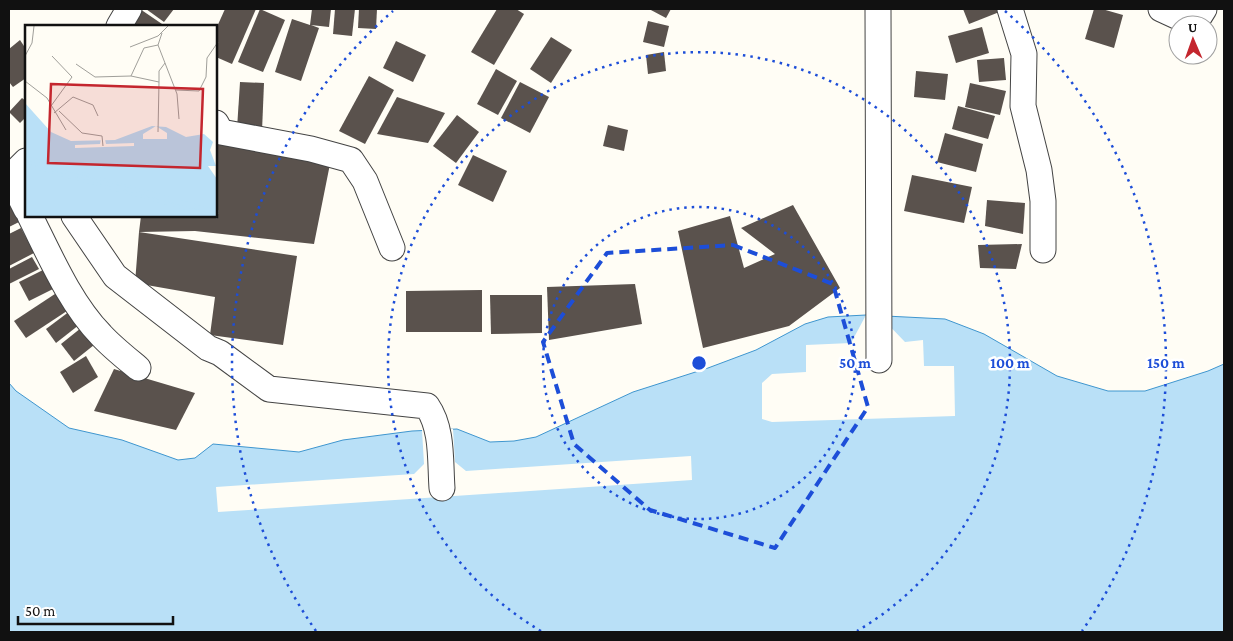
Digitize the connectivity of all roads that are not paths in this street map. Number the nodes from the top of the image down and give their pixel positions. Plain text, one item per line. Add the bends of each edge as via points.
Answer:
1 (129, 9) edge
2 (878, 9) edge
3 (1161, 9) edge
4 (1204, 9) edge
5 (1018, 10) edge
6 (120, 25) edge
7 (218, 127) edge
8 (15, 171) edge
9 (25, 206) edge
10 (65, 218) edge
11 (75, 218) edge
12 (34, 225) edge
13 (392, 248) dead end
14 (1043, 250) dead end
15 (879, 360) dead end
16 (138, 368) dead end
17 (442, 488) dead end

1 - 6 street
2 - 15 street
3 - 4 street via 1188,21 1199,16
5 - 14 street via 1024,54 1024,106 1043,201
7 - 13 street via 221,132 351,160 365,181
8 - 9 street
10 - 12 street
11 - 17 street via 115,276 208,348 220,353 269,390 428,406 435,416 438,430
12 - 16 street via 89,320

